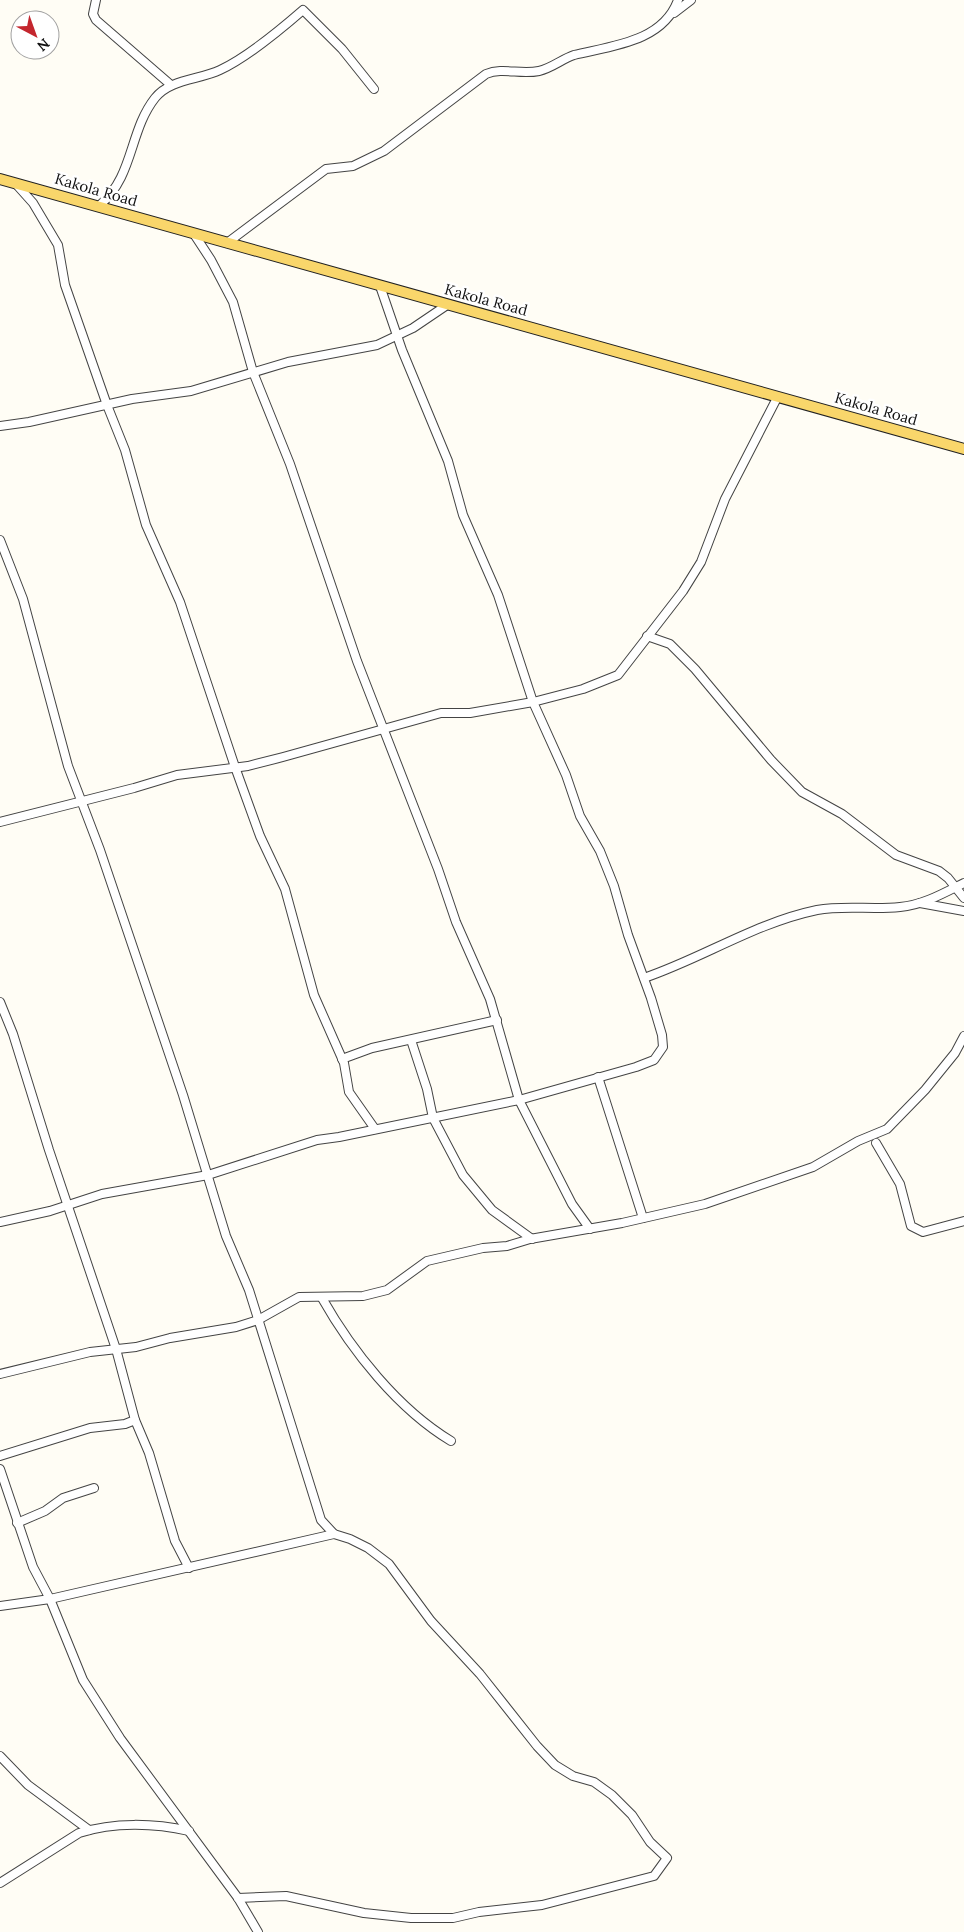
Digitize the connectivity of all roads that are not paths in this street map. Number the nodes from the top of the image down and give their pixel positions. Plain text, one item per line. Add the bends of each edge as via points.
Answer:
1 (96, 0) edge
2 (678, 0) edge
3 (691, 0) edge
4 (674, 13) junction
5 (171, 85) junction
6 (374, 89) dead end
7 (0, 179) edge
8 (15, 183) junction
9 (100, 205) junction
10 (194, 234) junction
11 (227, 243) junction
12 (380, 286) junction
13 (446, 305) junction
14 (397, 336) junction
15 (254, 372) junction
16 (777, 398) junction
17 (107, 405) junction
18 (0, 426) edge
19 (964, 449) edge
20 (0, 540) edge
21 (647, 636) junction
22 (533, 702) junction
23 (385, 729) junction
24 (235, 767) junction
25 (82, 801) junction
26 (0, 822) edge
27 (964, 883) edge
28 (956, 887) junction
29 (964, 898) edge
30 (920, 903) junction
31 (964, 911) edge
32 (644, 978) junction
33 (0, 1002) edge
34 (496, 1020) junction
35 (964, 1036) edge
36 (411, 1040) junction
37 (342, 1059) junction
38 (598, 1077) junction
39 (519, 1100) junction
40 (433, 1118) junction
41 (375, 1129) junction
42 (876, 1143) dead end
43 (208, 1175) junction
44 (68, 1205) junction
45 (643, 1218) junction
46 (964, 1221) edge
47 (0, 1222) edge
48 (590, 1229) junction
49 (532, 1239) junction
50 (322, 1298) junction
51 (258, 1320) junction
52 (116, 1349) junction
53 (0, 1374) edge
54 (135, 1420) junction
55 (451, 1441) dead end
56 (0, 1456) edge
57 (0, 1469) edge
58 (94, 1488) dead end
59 (17, 1523) junction
60 (334, 1534) junction
61 (189, 1568) junction
62 (50, 1599) junction
63 (0, 1606) edge
64 (0, 1756) edge
65 (89, 1830) junction
66 (189, 1831) junction
67 (0, 1883) edge
68 (238, 1898) junction
69 (258, 1932) edge

1 - 5 street via 93,14 96,20
2 - 4 street
3 - 4 street
4 - 11 street via 642,37 618,47 573,56 540,71 502,69 486,74 384,151 353,166 326,169
5 - 6 street via 221,69 263,42 303,10 342,49
5 - 9 street via 154,99 121,181 113,195
7 - 8 main road, Kakola Road
8 - 9 main road, Kakola Road
8 - 17 street via 33,204 58,245 65,285
9 - 10 main road, Kakola Road
10 - 11 main road, Kakola Road
10 - 15 street via 233,302
11 - 12 main road, Kakola Road
12 - 13 main road, Kakola Road
12 - 14 street
13 - 14 street via 424,322
13 - 16 main road, Kakola Road
14 - 15 street via 377,345
14 - 22 street via 448,461 464,515 498,595
15 - 17 street via 191,391
15 - 23 street
16 - 19 main road, Kakola Road
16 - 21 street via 725,499 701,562 683,591
17 - 18 street
17 - 24 street via 125,450 146,525 195,642
20 - 25 street via 23,599 68,766
21 - 22 street via 618,675 583,689
21 - 28 street via 670,644 695,669 802,792 842,814 896,855 939,872
22 - 23 street via 461,714 441,713
22 - 32 street via 569,782 580,816 600,851
23 - 24 street
23 - 34 street
24 - 25 street via 177,775
24 - 37 street via 260,836 285,888 311,986
25 - 26 street
25 - 43 street
27 - 28 street
28 - 29 street
28 - 30 street
30 - 31 street
30 - 32 street via 902,907 816,910 740,935 691,961
32 - 38 street via 662,1035 662,1051 647,1064
33 - 44 street
34 - 36 street
34 - 39 street
35 - 45 street via 955,1053 925,1090 887,1129 858,1141 813,1167 705,1204
36 - 37 street via 372,1048
36 - 40 street
37 - 41 street via 349,1092
38 - 39 street
38 - 45 street
39 - 40 street
39 - 48 street via 572,1204
40 - 41 street
40 - 49 street via 463,1174 483,1200 504,1220
41 - 43 street via 317,1140
42 - 46 street via 900,1184 911,1226 923,1232
43 - 44 street via 102,1194
43 - 51 street via 226,1236 241,1267
44 - 47 street
44 - 52 street
45 - 48 street
48 - 49 street
49 - 50 street via 427,1261 387,1290 363,1296
50 - 51 street via 296,1298
50 - 55 street via 357,1352 427,1425
51 - 52 street
51 - 60 street via 316,1508 324,1526
52 - 53 street via 90,1352
52 - 54 street
54 - 56 street via 90,1428
54 - 61 street via 149,1453 175,1541
57 - 59 street
58 - 59 street via 63,1498 45,1511
59 - 62 street via 33,1567
60 - 61 street
60 - 68 street via 350,1538 389,1564 431,1621 480,1674 536,1746 555,1765 573,1776 594,1782 612,1795 667,1858 654,1876 542,1905 452,1918 364,1913 286,1896
61 - 62 street
62 - 63 street
62 - 66 street via 86,1687
64 - 65 street via 28,1785
65 - 66 street via 142,1824
65 - 67 street via 79,1833
66 - 68 street
68 - 69 street

